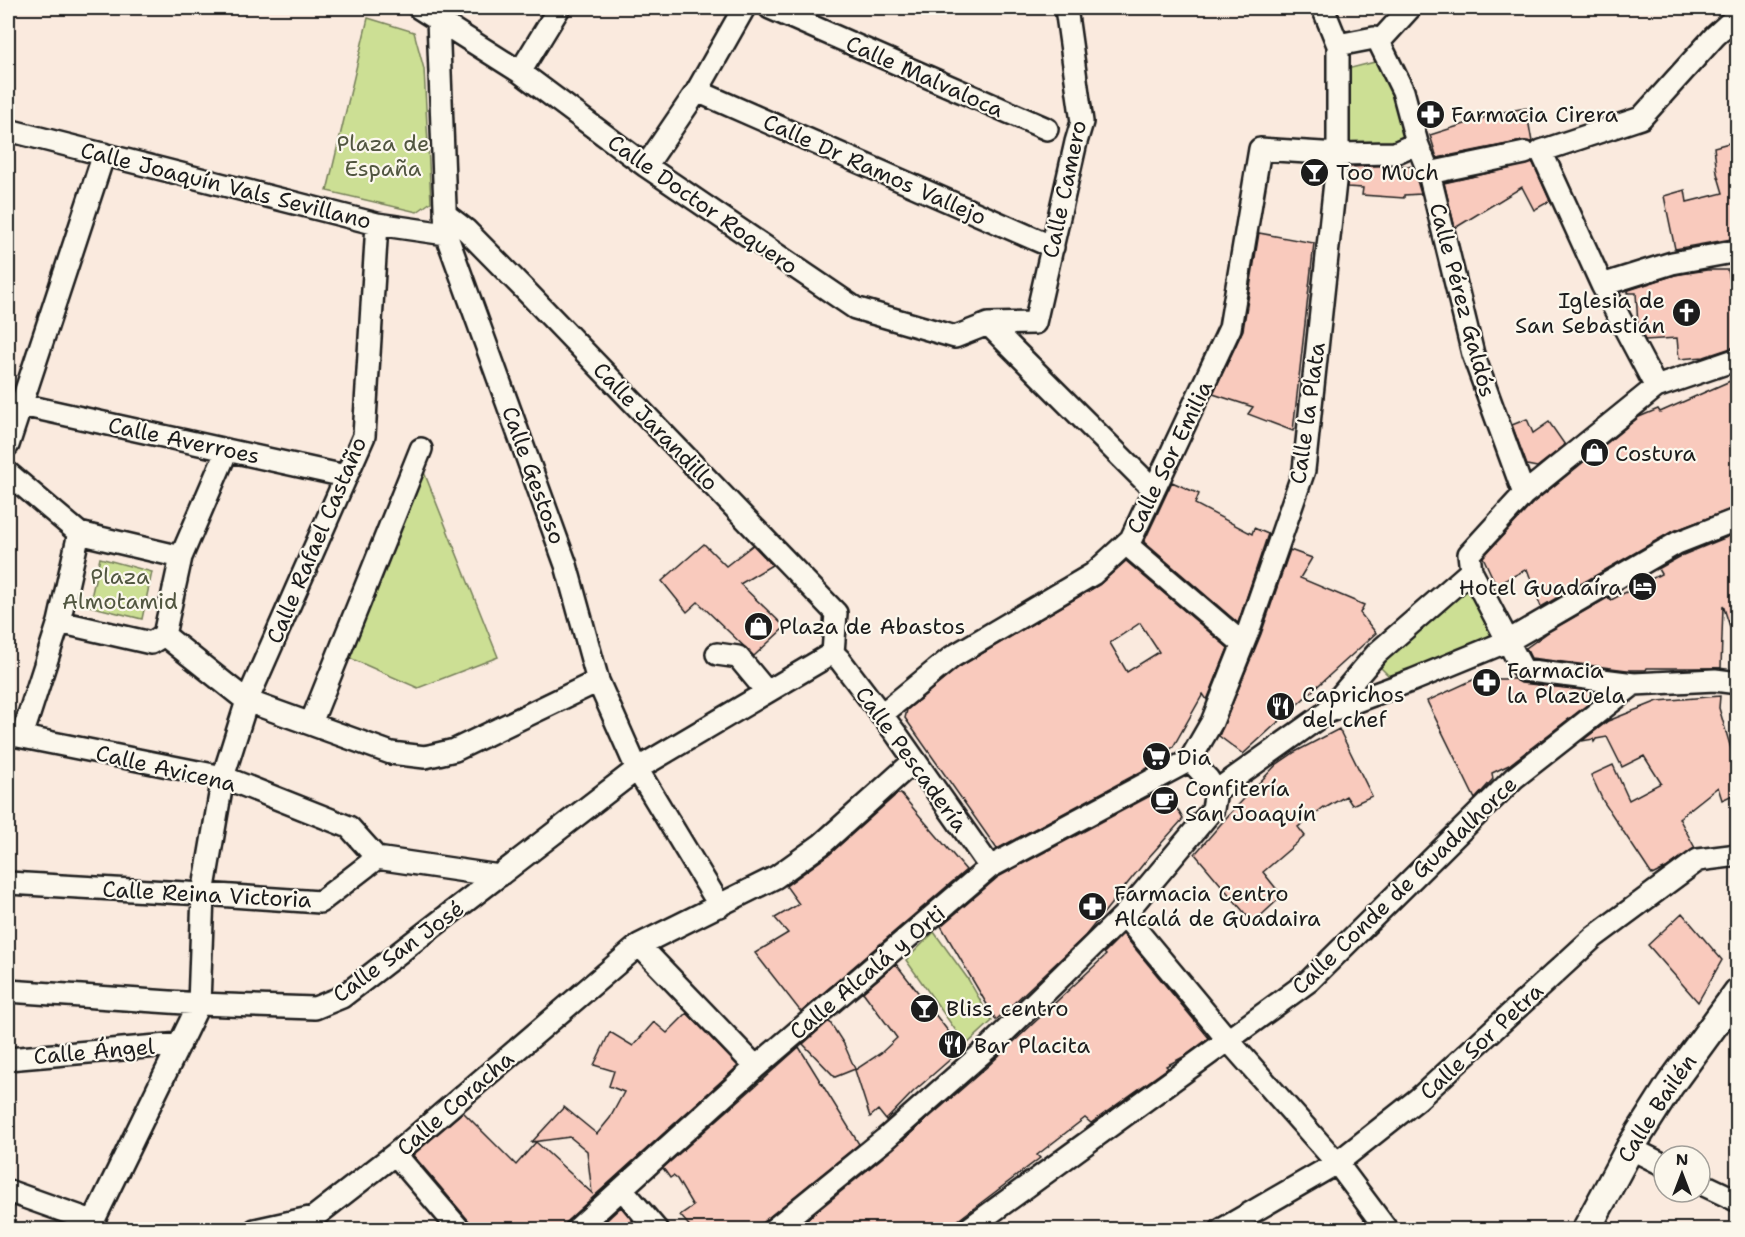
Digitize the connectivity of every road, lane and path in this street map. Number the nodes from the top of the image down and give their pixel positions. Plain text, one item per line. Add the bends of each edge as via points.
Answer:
1 (419, 8) edge
2 (559, 8) edge
3 (744, 8) edge
4 (770, 8) edge
5 (1323, 8) edge
6 (1394, 8) edge
7 (1410, 8) edge
8 (1060, 10) edge
9 (1737, 15) edge
10 (438, 19) junction
11 (1376, 40) junction
12 (1338, 45) junction
13 (520, 72) junction
14 (697, 91) junction
15 (1047, 129) dead end
16 (8, 130) edge
17 (1417, 143) junction
18 (1533, 152) junction
19 (104, 154) junction
20 (1338, 154) junction
21 (646, 166) junction
22 (1428, 173) junction
23 (377, 224) junction
24 (446, 224) junction
25 (1053, 247) junction
26 (1737, 251) edge
27 (1737, 257) edge
28 (1602, 285) junction
29 (988, 324) junction
30 (1737, 359) edge
31 (1656, 387) junction
32 (22, 405) junction
33 (8, 445) edge
34 (421, 449) dead end
35 (227, 450) junction
36 (8, 473) edge
37 (345, 476) junction
38 (1154, 490) junction
39 (1524, 494) junction
40 (1737, 519) edge
41 (79, 533) junction
42 (1126, 544) junction
43 (180, 557) junction
44 (1471, 571) junction
45 (59, 622) junction
46 (164, 635) junction
47 (1508, 641) junction
48 (1243, 644) junction
49 (832, 653) junction
50 (720, 661) dead end
51 (598, 681) junction
52 (1737, 683) edge
53 (1634, 684) junction
54 (767, 692) junction
55 (247, 701) junction
56 (1327, 712) junction
57 (881, 715) junction
58 (310, 723) junction
59 (15, 735) edge
60 (1190, 760) junction
61 (914, 761) junction
62 (637, 769) junction
63 (224, 777) junction
64 (1216, 791) junction
65 (1737, 855) edge
66 (377, 858) junction
67 (990, 867) junction
68 (498, 876) junction
69 (8, 884) edge
70 (203, 894) junction
71 (720, 906) junction
72 (1124, 915) junction
73 (639, 945) junction
74 (8, 991) edge
75 (1737, 992) edge
76 (199, 1004) junction
77 (1228, 1040) junction
78 (180, 1044) junction
79 (8, 1059) edge
80 (756, 1067) junction
81 (1630, 1148) junction
82 (395, 1154) junction
83 (1652, 1159) edge
84 (1337, 1163) junction
85 (622, 1189) junction
86 (1712, 1189) edge
87 (8, 1191) edge
88 (1737, 1201) edge
89 (317, 1223) edge
90 (90, 1225) edge
91 (255, 1230) edge
92 (460, 1230) edge
93 (576, 1230) edge
94 (657, 1230) edge
95 (773, 1230) edge
96 (967, 1230) edge
97 (1221, 1230) edge
98 (1387, 1230) edge
99 (1586, 1230) edge

1 - 10 street, Calle Doctor Roquero
2 - 13 street
3 - 14 street
4 - 15 street, Calle Malvaloca
5 - 12 street
6 - 11 street
7 - 11 street
8 - 25 street, Calle Camero via 1082,122
9 - 18 street via 1641,118
10 - 13 street, Calle Doctor Roquero
10 - 24 street, Calle Gestoso
11 - 12 street
11 - 17 street, Calle Pérez Galdós via 1403,91
12 - 20 street, Calle la Plata
13 - 21 street, Calle Doctor Roquero
14 - 21 street
14 - 25 street, Calle Dr Ramos Vallejo
16 - 19 street, Calle Joaquín Vals Sevillano
17 - 20 street via 1395,153
17 - 22 street, Calle Pérez Galdós
18 - 22 street
18 - 28 street
19 - 23 street, Calle Joaquín Vals Sevillano
19 - 32 street
20 - 38 street, Calle Sor Emilia via 1260,149 1230,328
20 - 48 street, Calle la Plata via 1304,470
21 - 29 street, Calle Doctor Roquero via 855,308 955,337
22 - 39 street, Calle Pérez Galdós via 1473,354
23 - 24 street, Calle Joaquín Vals Sevillano
23 - 37 street, Calle Rafael Castaño via 364,436
24 - 49 street, Calle Jarandillo via 466,230 836,613
24 - 51 street, Calle Gestoso via 566,565
25 - 29 street, Calle Camero via 1035,323
26 - 27 street
26 - 28 street via 1672,263
28 - 31 street
29 - 38 street
30 - 31 street
31 - 39 street
32 - 33 street
32 - 35 street, Calle Averroes
34 - 58 street
35 - 37 street, Calle Averroes
35 - 43 street
36 - 41 street
37 - 55 street, Calle Rafael Castaño
38 - 42 street, Calle Sor Emilia
39 - 44 street via 1469,554
40 - 47 street via 1677,543
41 - 43 street
41 - 45 street
42 - 48 street
42 - 57 street, Calle Sor Emilia via 1093,574 952,657
43 - 46 street
44 - 47 street
44 - 56 street via 1377,653
45 - 46 street via 151,643
45 - 59 street
46 - 55 street
47 - 53 street via 1523,670
47 - 56 street
48 - 60 street, Calle la Plata via 1208,729
49 - 54 street, Calle San José
49 - 57 street, Calle Pescadería
50 - 54 street via 738,657
51 - 58 street via 455,750 425,758 391,753
51 - 62 street, Calle Gestoso
52 - 53 street via 1715,680
53 - 77 street, Calle Conde de Guadalhorce via 1514,778 1309,981
54 - 62 street, Calle San José
55 - 58 street
55 - 63 street, Calle Rafael Castaño
56 - 64 street
57 - 61 street, Calle Pescadería
59 - 63 street, Calle Avicena
60 - 64 street
60 - 67 street, Calle Alcalá y Orti
61 - 67 street, Calle Pescadería
61 - 71 street, Calle Coracha via 822,844 777,877
62 - 68 street, Calle San José
62 - 71 street, Calle Gestoso
63 - 66 street, Calle Avicena via 349,827
63 - 70 street, Calle Rafael Castaño
64 - 72 street via 1213,809
65 - 84 street, Calle Sor Petra via 1698,860 1594,937 1418,1099
66 - 68 street
66 - 70 street, Calle Reina Victoria via 320,902
67 - 80 street, Calle Alcalá y Orti
68 - 76 street, Calle San José via 342,997 315,1008
69 - 70 street, Calle Reina Victoria
70 - 76 street, Calle Rafael Castaño
71 - 73 street, Calle Coracha
72 - 77 street
72 - 95 street via 988,1048
73 - 80 street
73 - 82 street, Calle Coracha
74 - 76 street, Calle San José
75 - 81 main road, Calle Bailén
76 - 78 street
77 - 84 street
77 - 96 street, Calle Conde de Guadalhorce
78 - 79 street, Calle Ángel
78 - 90 street
80 - 85 street, Calle Alcalá y Orti
81 - 83 street
81 - 99 main road, Calle Bailén
82 - 89 street, Calle Coracha
82 - 92 street
84 - 97 street, Calle Sor Petra
84 - 98 street
85 - 93 street, Calle Alcalá y Orti
85 - 94 street
86 - 88 street
87 - 90 street
89 - 91 street, Calle Coracha

